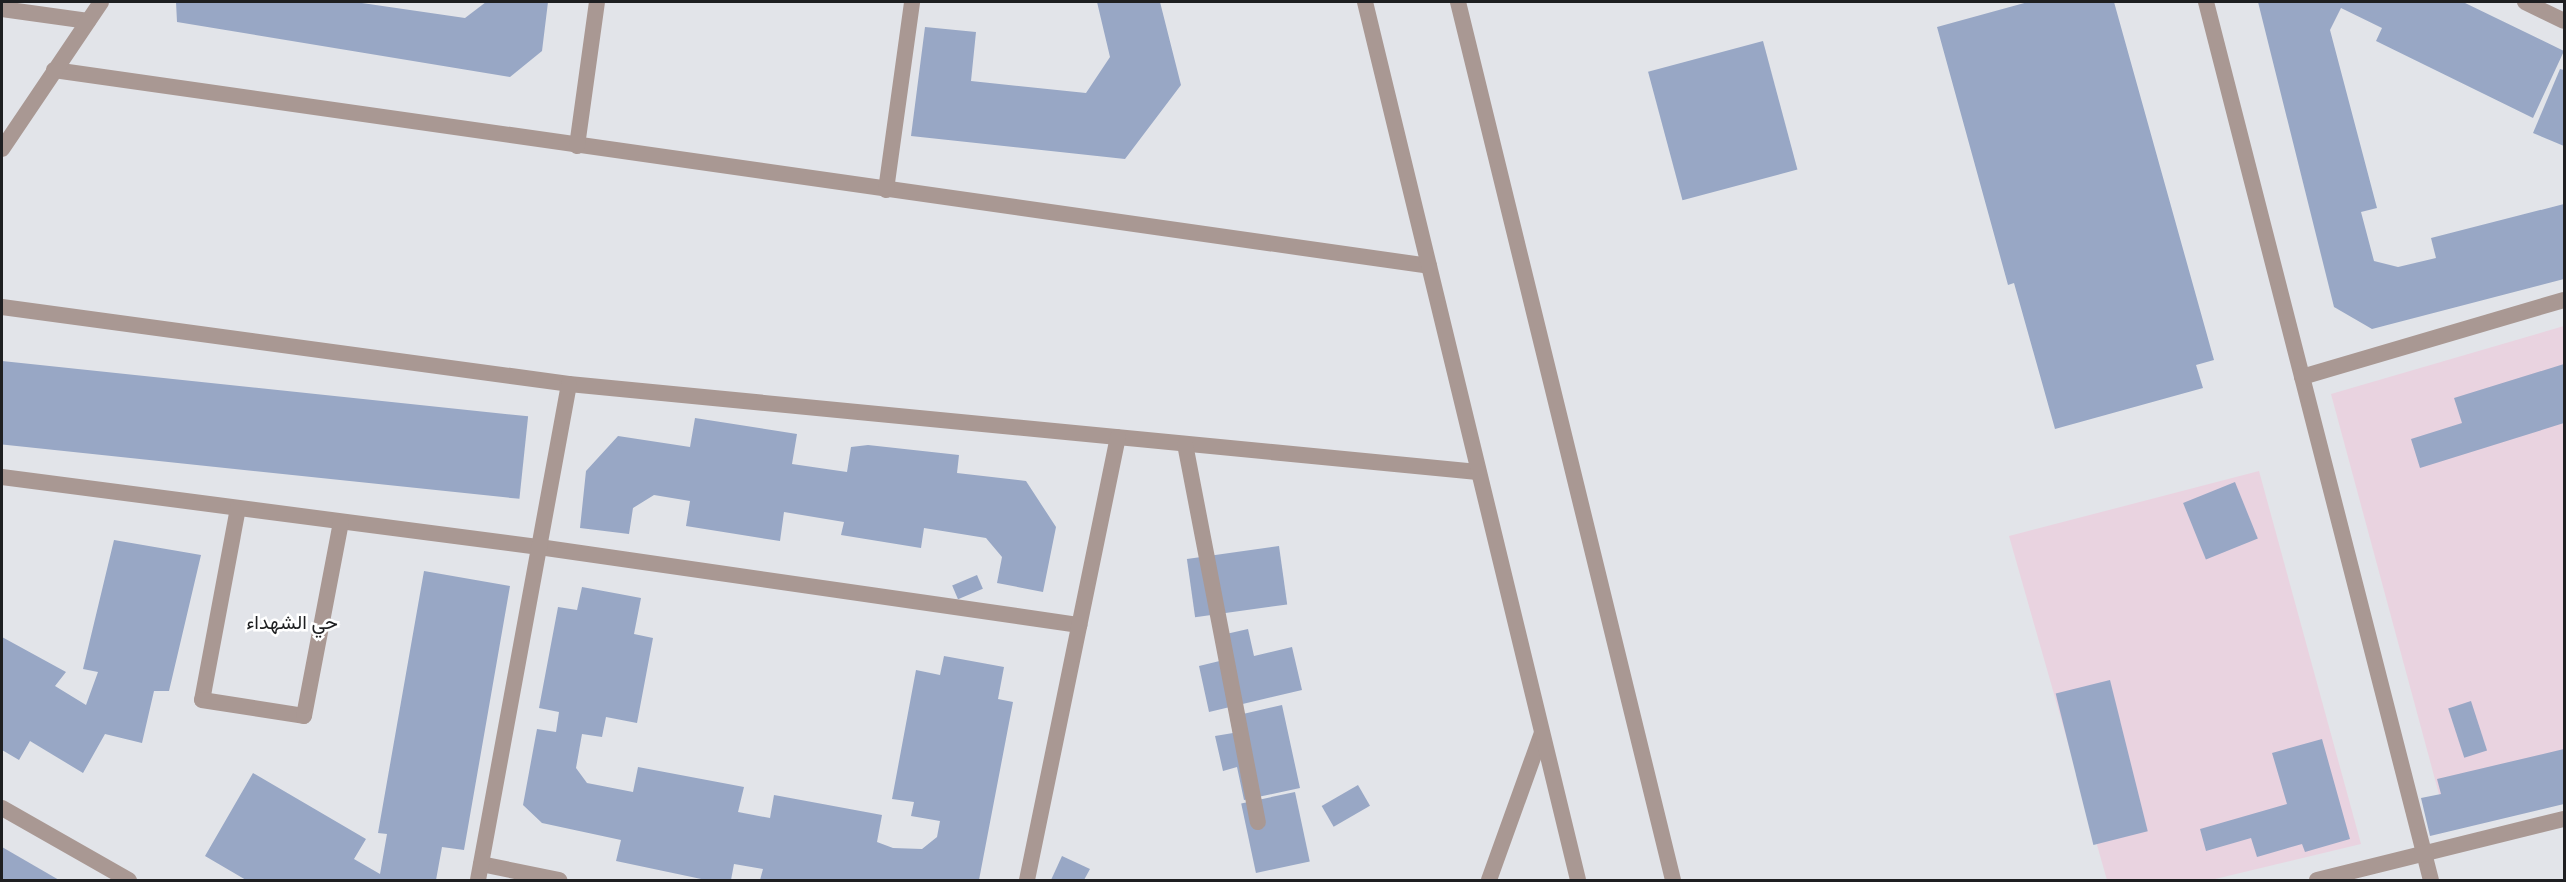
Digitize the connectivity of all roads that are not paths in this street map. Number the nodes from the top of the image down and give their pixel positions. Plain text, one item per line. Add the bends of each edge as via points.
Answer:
1 (101, 2) edge
2 (597, 2) edge
3 (912, 2) edge
4 (1365, 2) edge
5 (1458, 2) edge
6 (2206, 2) edge
7 (2525, 2) edge
8 (2, 9) edge
9 (88, 21) junction
10 (2565, 21) edge
11 (54, 70) junction
12 (577, 146) junction
13 (2, 149) edge
14 (886, 190) junction
15 (1429, 266) junction
16 (2565, 300) edge
17 (2, 307) edge
18 (2302, 377) junction
19 (568, 384) junction
20 (1118, 437) junction
21 (1185, 444) junction
22 (1478, 472) junction
23 (2, 477) edge
24 (238, 508) junction
25 (341, 522) junction
26 (539, 547) junction
27 (1079, 625) junction
28 (1542, 733) junction
29 (2, 808) edge
30 (2565, 819) edge
31 (1258, 822) dead end
32 (2424, 854) junction
33 (479, 872) edge
34 (129, 880) edge
35 (559, 880) edge
36 (1027, 880) edge
37 (1489, 880) edge
38 (1578, 880) edge
39 (1673, 880) edge
40 (2317, 880) edge
41 (2431, 880) edge

1 - 9 street
2 - 12 street
3 - 14 street
4 - 15 street
5 - 39 street
6 - 18 street
7 - 10 street
8 - 9 street
9 - 11 street
11 - 12 street
11 - 13 street
12 - 14 street
14 - 15 street
15 - 22 street
16 - 18 street
17 - 19 street
18 - 32 street
19 - 20 street
19 - 26 street
20 - 21 street
20 - 27 street
21 - 22 street
21 - 31 street
22 - 28 street
23 - 24 street
24 - 25 street
24 - 25 street via 202,700 304,716
25 - 26 street
26 - 27 street
26 - 33 street
27 - 36 street
28 - 37 street
28 - 38 street
29 - 34 street
30 - 32 street
32 - 40 street
32 - 41 street
33 - 35 street

